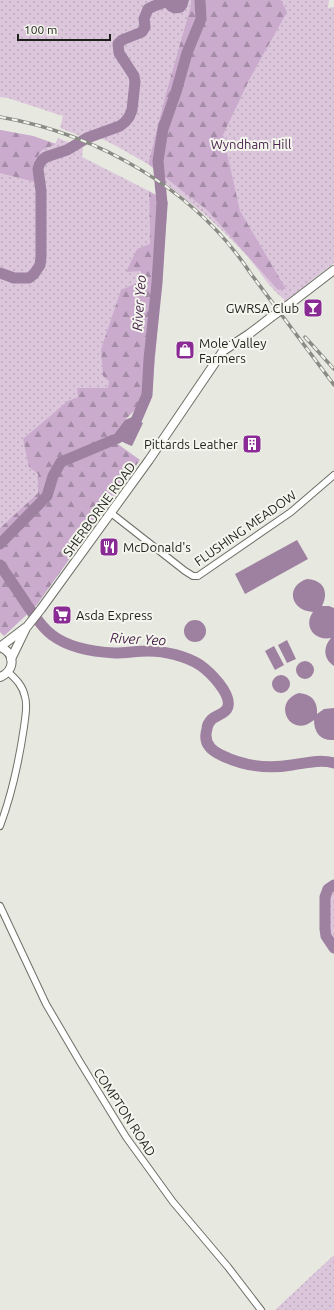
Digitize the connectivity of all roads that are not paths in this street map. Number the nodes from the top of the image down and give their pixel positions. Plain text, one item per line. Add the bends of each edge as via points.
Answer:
1 (334, 270) edge
2 (334, 475) edge
3 (111, 513) junction
4 (26, 628) junction
5 (0, 647) edge
6 (11, 659) junction
7 (8, 672) junction
8 (0, 677) edge
9 (0, 826) edge
10 (0, 906) edge
11 (261, 1310) edge

1 - 3 main road, SHERBORNE ROAD, bridge via 223,351
2 - 3 street, FLUSHING MEADOW via 291,512 198,576 185,572
3 - 4 main road, SHERBORNE ROAD
4 - 5 main road
4 - 6 main road
5 - 6 main road via 7,651
6 - 7 main road via 11,668
7 - 8 main road
7 - 9 street via 16,678 23,689 26,708 19,759
10 - 11 street, COMPTON ROAD via 46,1004 126,1137 173,1202

